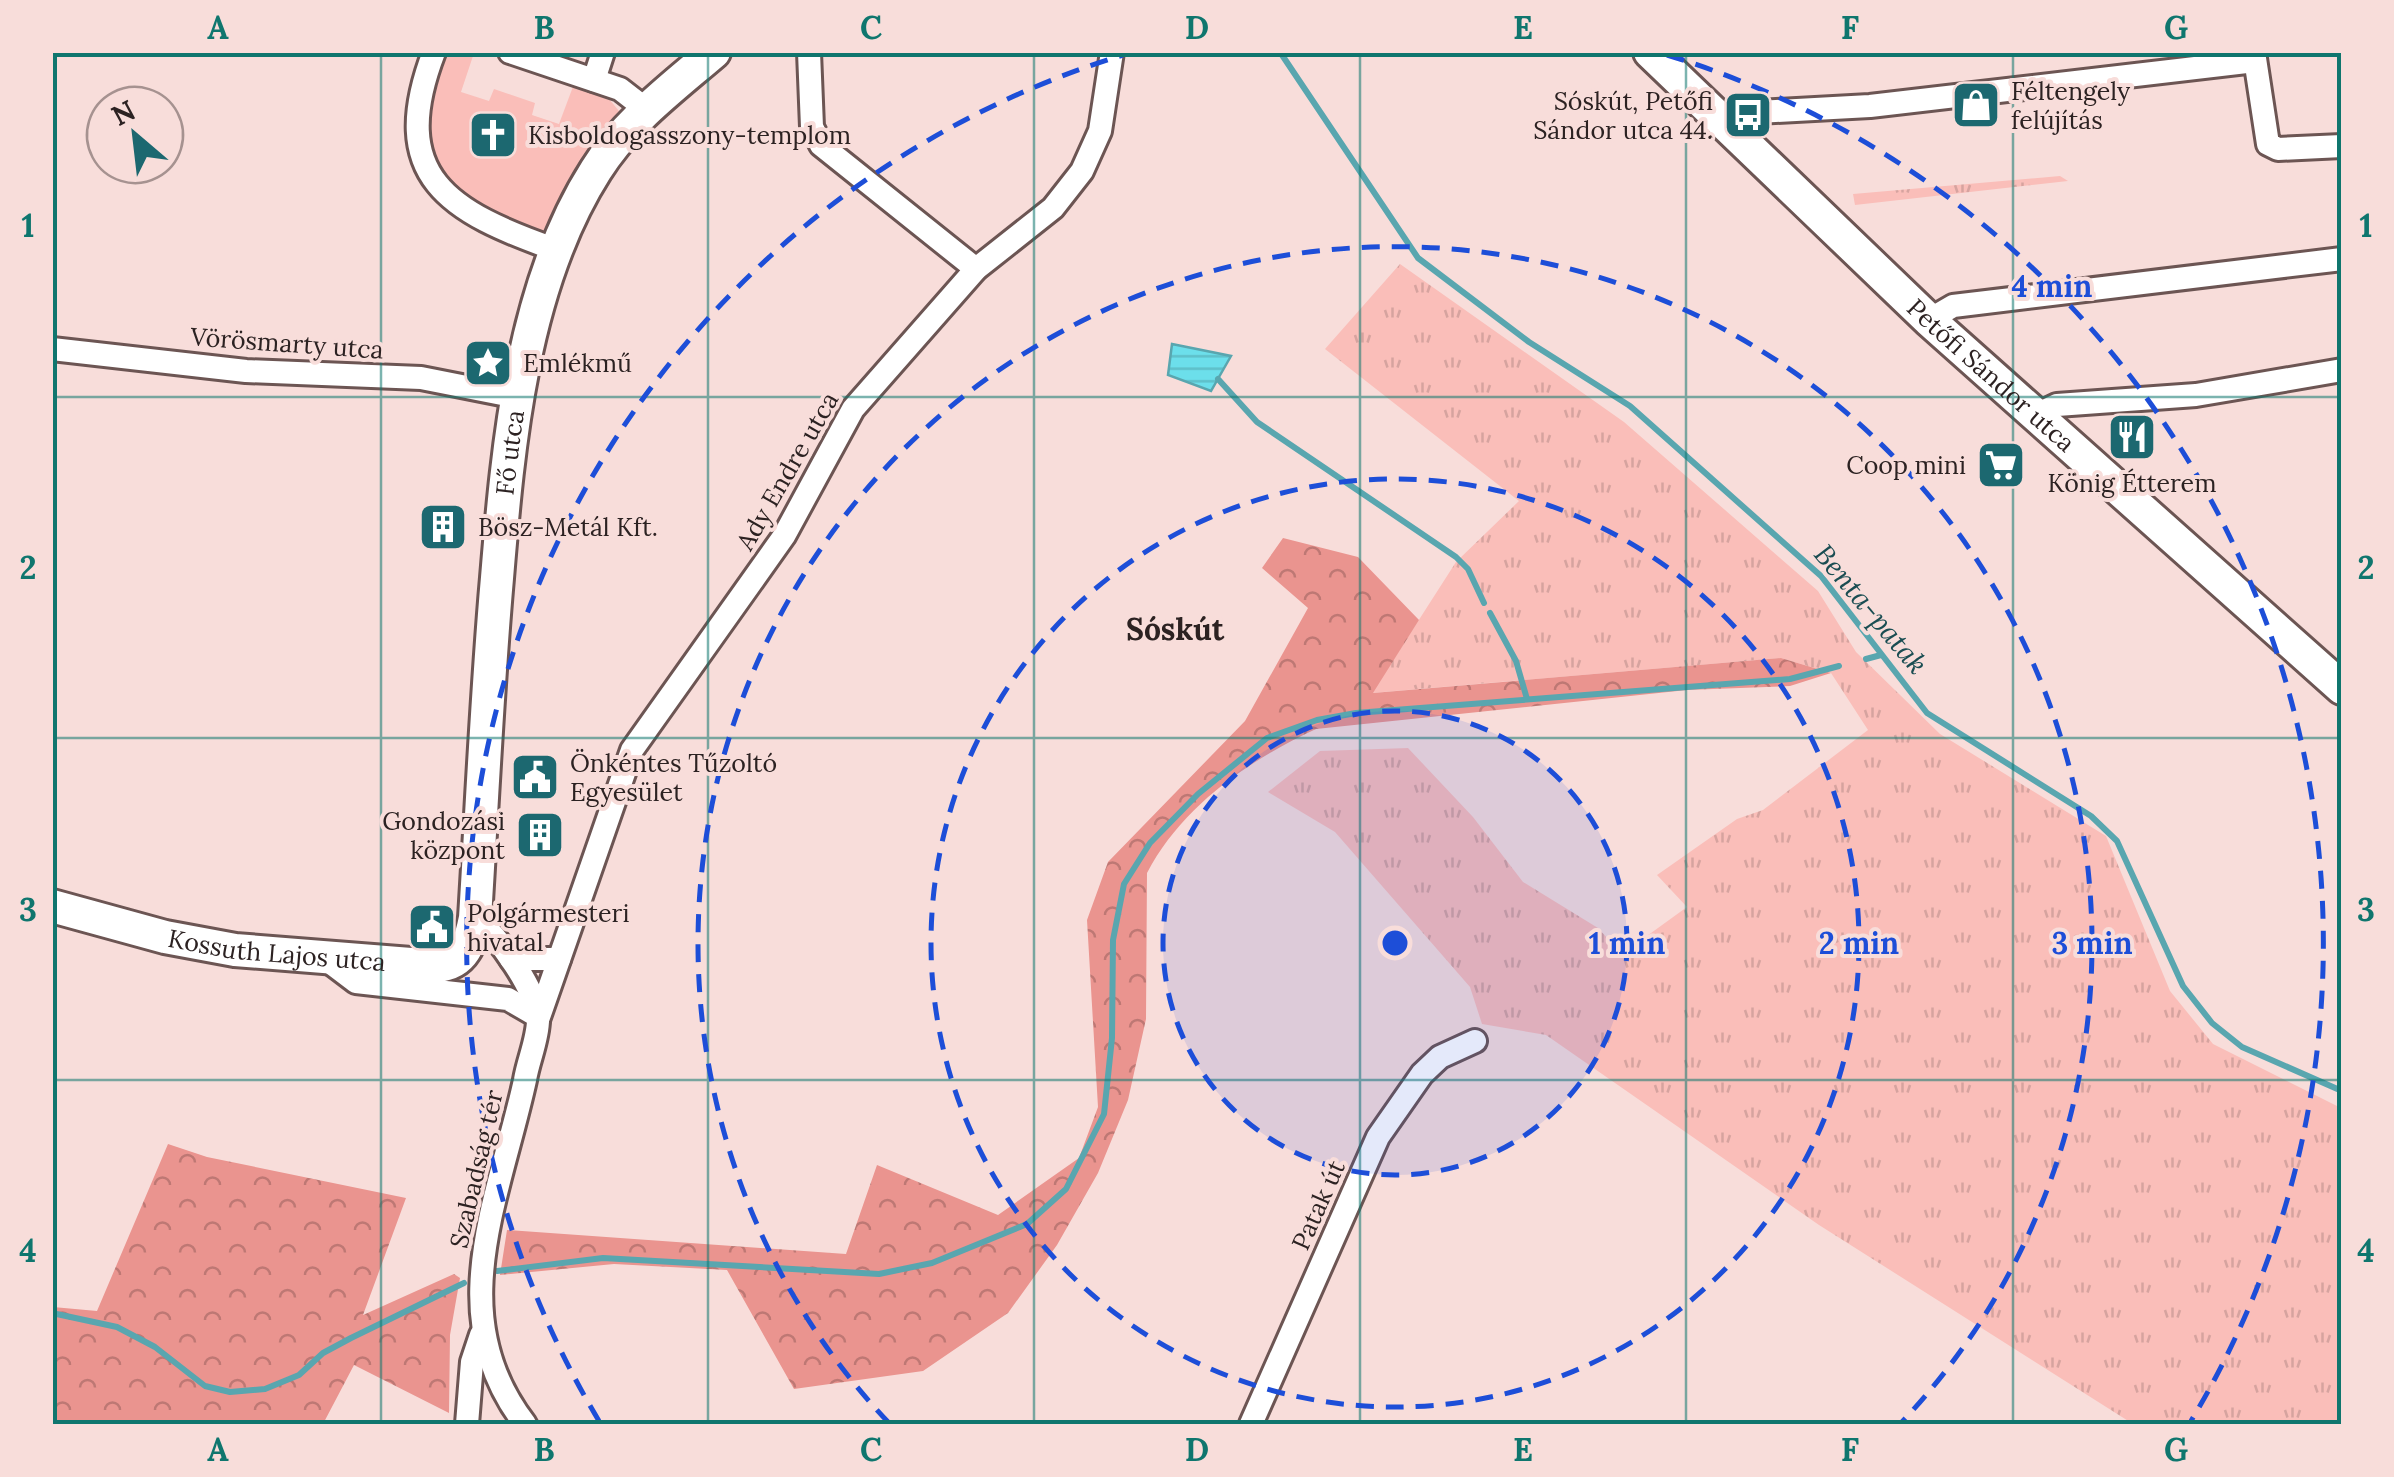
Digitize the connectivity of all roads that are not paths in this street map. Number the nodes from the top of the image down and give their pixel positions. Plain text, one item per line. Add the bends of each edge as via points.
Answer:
1 (434, 52) edge
2 (510, 52) edge
3 (603, 52) edge
4 (714, 52) edge
5 (809, 52) edge
6 (1112, 52) edge
7 (1650, 52) edge
8 (2255, 57) edge
9 (594, 80) junction
10 (647, 110) junction
11 (1719, 121) junction
12 (2342, 146) edge
13 (558, 250) junction
14 (2342, 259) edge
15 (976, 269) junction
16 (1928, 320) junction
17 (52, 349) edge
18 (2342, 370) edge
19 (517, 398) junction
20 (2036, 414) junction
21 (2342, 688) edge
22 (52, 906) edge
23 (475, 918) junction
24 (323, 957) junction
25 (511, 959) junction
26 (559, 959) junction
27 (539, 1018) junction
28 (1476, 1041) dead end
29 (481, 1334) junction
30 (508, 1400) junction
31 (469, 1418) edge
32 (525, 1424) edge
33 (1251, 1424) edge

1 - 13 street via 416,117 418,147 431,178 462,206
2 - 9 street
3 - 9 street
4 - 10 street, Fő utca
5 - 15 street via 812,126 822,146
6 - 15 street, Ady Endre utca via 1100,131 1082,172 1053,208
7 - 11 street, Petőfi Sándor utca
8 - 11 street
8 - 12 street via 2268,144
9 - 10 street via 632,95
10 - 13 street, Fő utca via 598,166
11 - 16 street, Petőfi Sándor utca
13 - 19 street, Fő utca
14 - 16 street via 1954,306
15 - 26 street, Ady Endre utca via 853,408 784,536 632,750
16 - 20 street, Petőfi Sándor utca
17 - 19 street, Vörösmarty utca via 246,371 422,378
18 - 20 street via 2196,394 2057,405
19 - 23 street, Fő utca via 492,632
20 - 21 street, Petőfi Sándor utca
22 - 24 street, Kossuth Lajos utca via 235,950
23 - 24 street, Kossuth Lajos utca via 465,954 447,965
23 - 25 street
24 - 27 street via 356,982 508,999
25 - 26 street
25 - 27 street
26 - 27 street, Ady Endre utca
27 - 29 street, Szabadság tér via 481,1269
28 - 33 street, Patak út via 1440,1057 1422,1074 1378,1137
29 - 30 street
29 - 31 street
30 - 31 street
30 - 32 street

